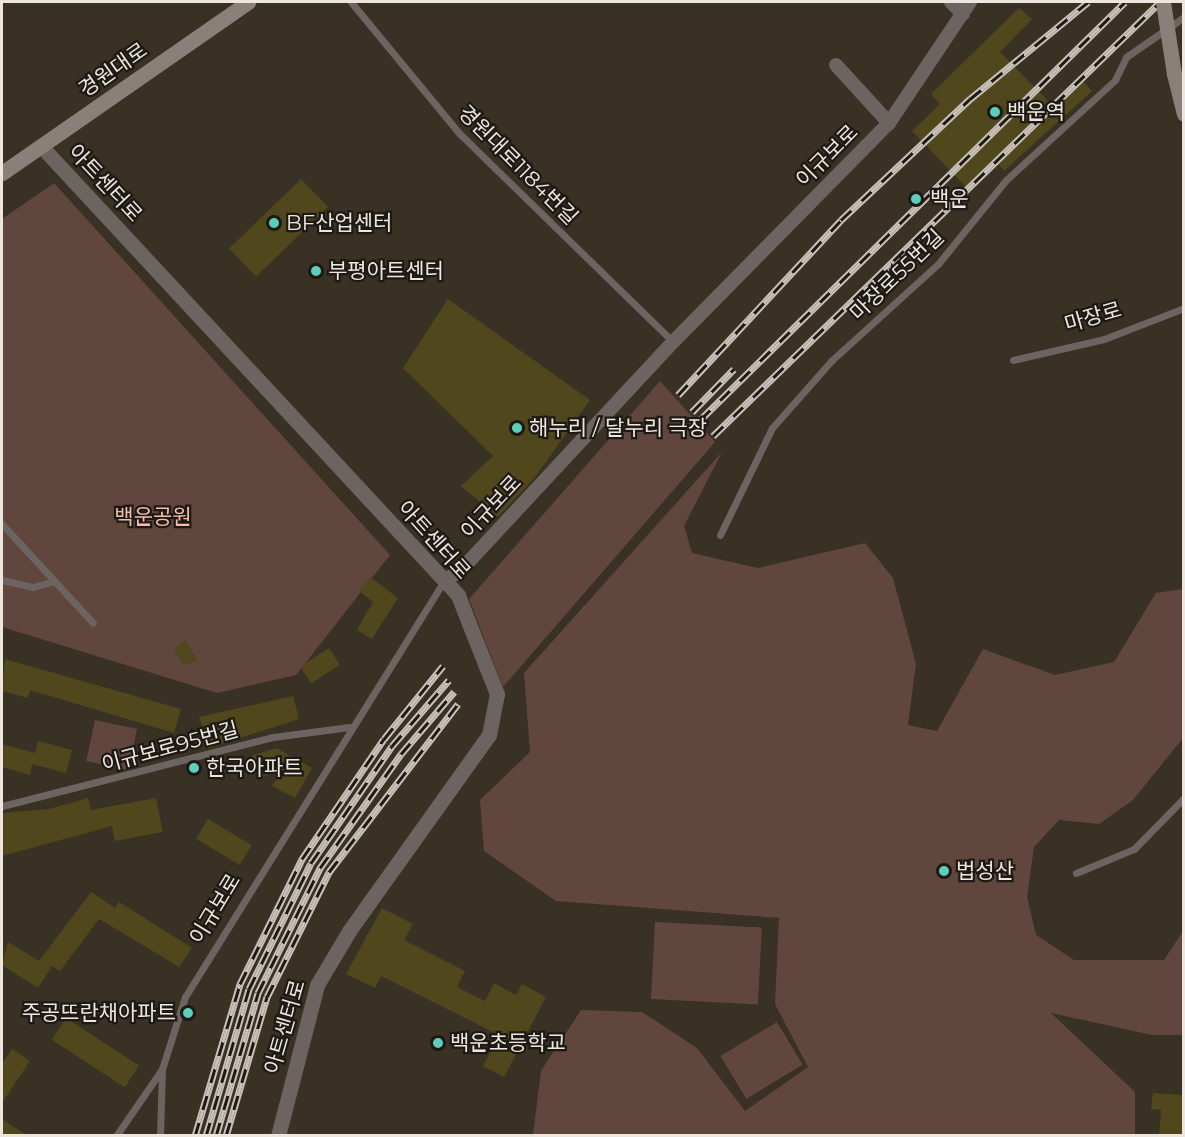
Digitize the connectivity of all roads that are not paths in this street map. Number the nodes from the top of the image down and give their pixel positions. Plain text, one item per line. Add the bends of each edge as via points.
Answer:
1 (248, 2) edge
2 (351, 2) edge
3 (951, 2) edge
4 (1163, 2) edge
5 (966, 8) edge
6 (1184, 17) edge
7 (836, 65) dead end
8 (1184, 114) edge
9 (889, 123) junction
10 (41, 146) junction
11 (2, 173) edge
12 (1184, 308) edge
13 (673, 342) junction
14 (1013, 360) dead end
15 (2, 524) edge
16 (720, 535) dead end
17 (2, 580) edge
18 (444, 581) junction
19 (50, 582) junction
20 (93, 623) dead end
21 (349, 727) junction
22 (1184, 798) edge
23 (2, 806) edge
24 (1076, 873) dead end
25 (162, 1070) junction
26 (116, 1136) edge
27 (160, 1136) edge
28 (278, 1136) edge

1 - 10 main road, 경원대로
2 - 13 lane, 경원대로1184번길 via 459,133
3 - 5 street
4 - 8 main road, bridge
5 - 9 street, 이규보로
6 - 16 lane, 마장로55번길 via 1126,57 1114,80 1006,180 938,264 831,360 772,428
7 - 9 street
9 - 13 street, 이규보로
10 - 11 main road, 경원대로
10 - 18 street, 아트센터로
12 - 14 lane, 마장로 via 1104,339
13 - 18 street, 이규보로 via 461,570
15 - 19 lane
17 - 19 lane via 33,587
18 - 21 lane, 이규보로
18 - 28 street, 아트센터로, bridge via 458,595 497,694 489,735 349,931 317,985
19 - 20 lane
21 - 23 lane, 이규보로95번길 via 273,737
21 - 25 lane, 이규보로 via 185,997
22 - 24 lane via 1134,849
25 - 26 lane, 이규보로
25 - 27 lane

